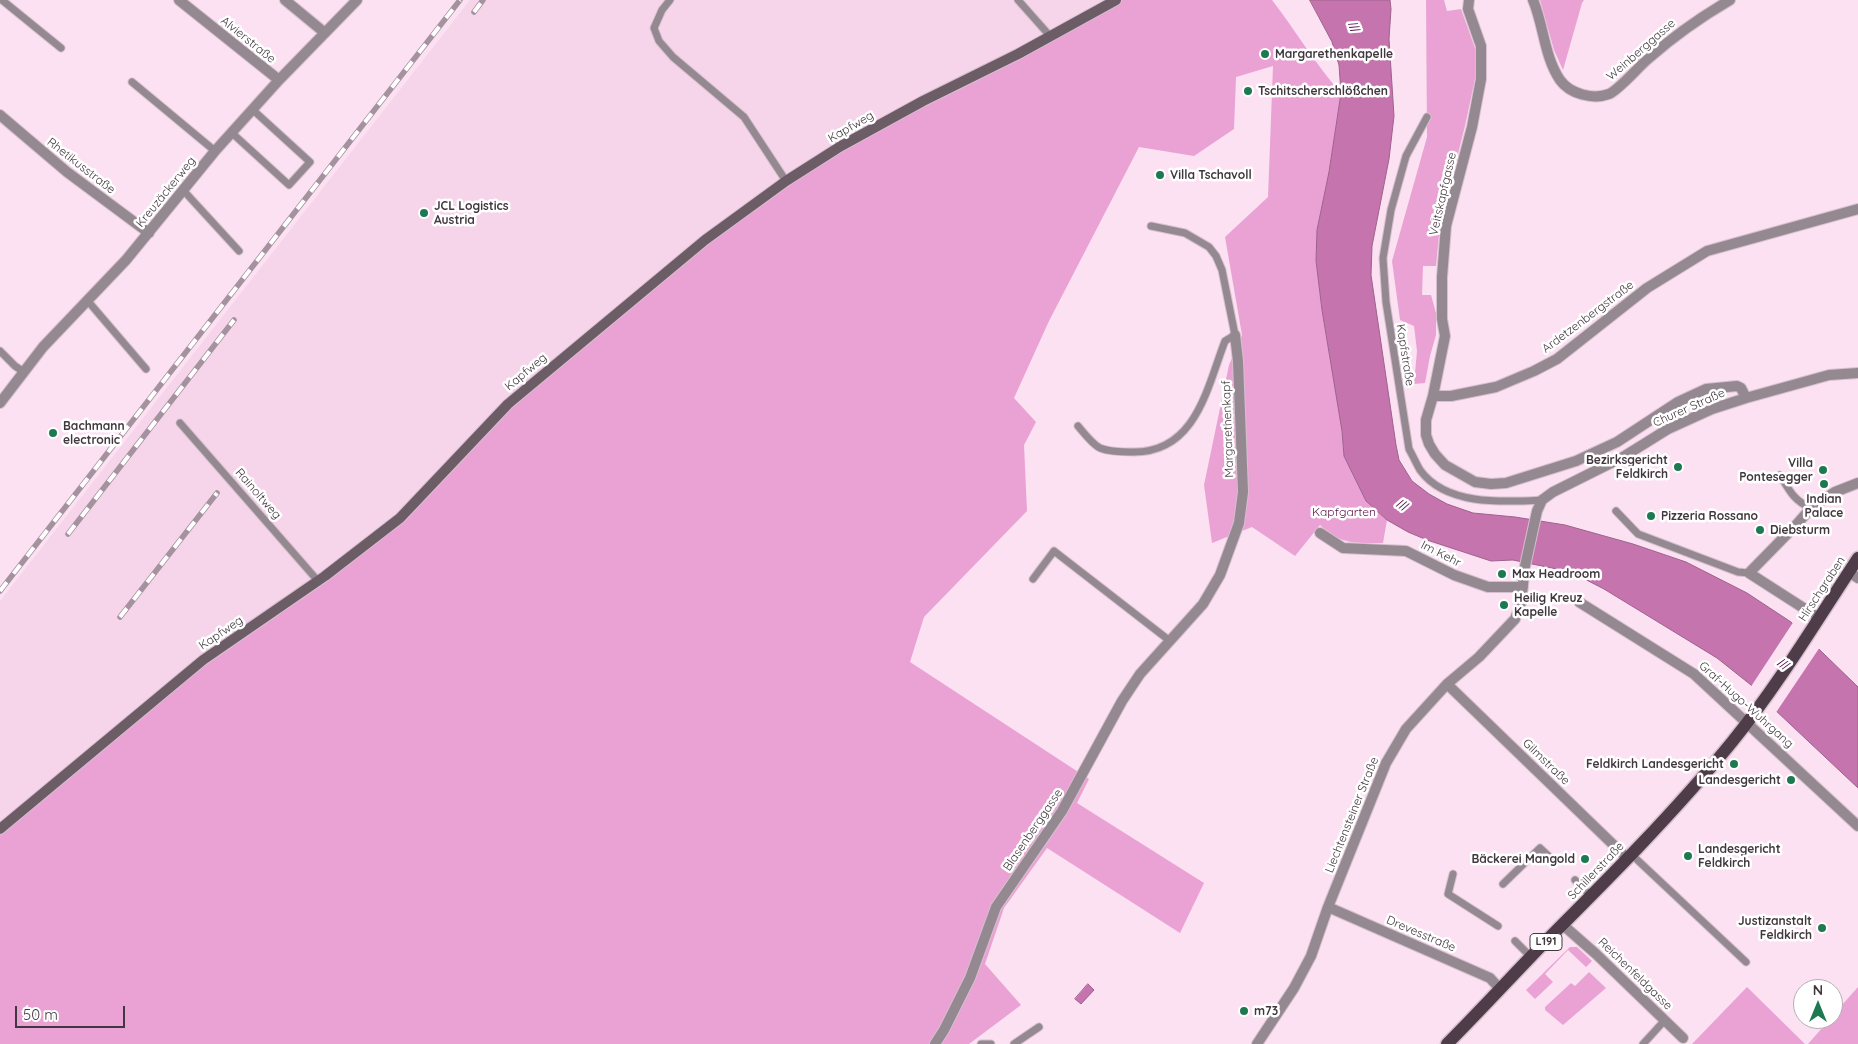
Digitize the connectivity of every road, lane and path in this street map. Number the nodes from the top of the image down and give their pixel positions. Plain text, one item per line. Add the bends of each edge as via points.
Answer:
1 (2, 0) edge
2 (179, 0) edge
3 (285, 0) edge
4 (357, 0) edge
5 (670, 0) edge
6 (1018, 0) edge
7 (1116, 0) edge
8 (1468, 0) edge
9 (1533, 0) edge
10 (1730, 0) edge
11 (325, 33) junction
12 (1050, 36) junction
13 (61, 48) dead end
14 (279, 80) junction
15 (132, 82) dead end
16 (253, 110) junction
17 (0, 115) edge
18 (1426, 117) dead end
19 (232, 133) junction
20 (215, 151) junction
21 (786, 181) junction
22 (183, 190) junction
23 (1858, 209) edge
24 (1151, 226) dead end
25 (149, 233) junction
26 (239, 251) dead end
27 (87, 300) junction
28 (1235, 335) junction
29 (0, 352) edge
30 (146, 369) dead end
31 (24, 372) junction
32 (1858, 373) edge
33 (1433, 396) junction
34 (1746, 398) junction
35 (0, 403) edge
36 (180, 423) dead end
37 (1078, 426) dead end
38 (1780, 475) dead end
39 (1858, 483) edge
40 (1542, 500) junction
41 (1810, 508) junction
42 (1616, 511) dead end
43 (1239, 523) joint
44 (1320, 533) dead end
45 (1858, 558) edge
46 (1748, 573) junction
47 (1853, 575) edge
48 (1033, 579) dead end
49 (318, 581) junction
50 (1523, 587) junction
51 (1579, 602) dead end
52 (1819, 618) junction
53 (1170, 641) junction
54 (1447, 684) junction
55 (1758, 707) joint
56 (1746, 724) junction
57 (1858, 826) edge
58 (0, 829) edge
59 (1629, 856) junction
60 (1555, 862) dead end
61 (1453, 874) dead end
62 (1575, 880) dead end
63 (1503, 884) dead end
64 (1591, 896) junction
65 (1328, 907) junction
66 (1563, 925) junction
67 (1498, 926) dead end
68 (1515, 941) dead end
69 (1531, 957) junction
70 (1746, 962) dead end
71 (1500, 989) junction
72 (1665, 1020) junction
73 (1039, 1027) dead end
74 (1684, 1041) edge
75 (935, 1044) edge
76 (981, 1044) edge
77 (991, 1044) edge
78 (1014, 1044) edge
79 (1257, 1044) edge
80 (1447, 1044) edge
81 (1642, 1044) edge

1 - 13 lane
2 - 14 street, Alvierstraße
3 - 11 street
4 - 11 street, Kreuzäckerweg
5 - 21 lane via 654,28 658,41 744,117
6 - 12 lane
7 - 12 street, Kapfweg
8 - 33 street, Veitskapfgasse via 1481,46 1481,79 1446,226 1442,277 1445,336
9 - 10 street, Weinberggasse via 1560,80 1577,93 1598,96 1614,91 1689,26
11 - 14 street, Kreuzäckerweg
12 - 21 street, Kapfweg via 841,146
14 - 16 street, Kreuzäckerweg
15 - 20 lane
16 - 19 street, Kreuzäckerweg
16 - 19 lane via 310,162 289,185
17 - 25 street, Rhetikusstraße via 67,172
18 - 40 lane, Kapfstraße via 1406,156 1391,210 1383,258 1386,302 1409,449 1420,470 1436,485 1453,493 1481,501
19 - 20 street, Kreuzäckerweg
20 - 22 street, Kreuzäckerweg
21 - 49 street, Kapfweg via 705,240 508,404 400,518
22 - 25 street, Kreuzäckerweg
22 - 26 lane
23 - 33 street, Ardetzenbergstraße via 1707,251 1647,288 1557,359 1496,387 1452,396
24 - 28 lane, Margarethenkapf via 1185,234 1209,247 1216,256 1222,270
25 - 27 street, Kreuzäckerweg
27 - 30 lane
27 - 31 street, Kreuzäckerweg
28 - 37 lane, Margarethenkapf via 1225,341 1197,415 1183,434 1170,444 1144,452 1099,448
28 - 43 street, Margarethenkapf via 1243,492
29 - 31 lane
31 - 35 street, Kreuzäckerweg
32 - 34 street, Churer Straße via 1829,376
33 - 34 street via 1426,420 1426,434 1435,454 1460,474 1475,482 1491,484 1506,483 1576,461 1617,442 1678,402 1706,389 1737,386
34 - 40 street, Churer Straße via 1668,429
36 - 49 lane, Rainoltweg
38 - 41 lane via 1792,496
39 - 41 street via 1835,492
40 - 50 street, Liechtensteiner Straße via 1537,511
41 - 46 street
42 - 46 lane via 1638,534
43 - 53 street, Blasenberggasse via 1220,575 1202,604
44 - 50 street, Im Kehr via 1343,548 1406,551 1454,575 1488,587
45 - 47 main road, Hirschgraben / L191
46 - 52 street
47 - 52 main road, Hirschgraben / L191
48 - 53 lane via 1054,551
49 - 58 street, Kapfweg via 203,660
50 - 54 street, Liechtensteiner Straße via 1515,619 1479,657
51 - 56 street, Graf-Hugo-Wuhrgang via 1694,674
52 - 55 main road, Hirschgraben / L191
53 - 75 street, Blasenberggasse via 1140,674 1122,701 1062,811 996,907 970,978
54 - 59 street, Gilmstraße
54 - 65 street, Liechtensteiner Straße via 1406,729 1386,763
55 - 56 main road, Schillerstraße / L191
56 - 57 street, Graf-Hugo-Wuhrgang
56 - 59 main road, Schillerstraße / L191
59 - 64 main road, Schillerstraße / L191
59 - 70 lane
60 - 63 lane via 1540,848
61 - 67 lane via 1448,894
62 - 64 lane
64 - 66 main road, Schillerstraße / L191
65 - 71 street, Drevesstraße via 1490,978
65 - 79 street, Liechtensteiner Straße via 1302,972
66 - 69 main road, Schillerstraße / L191
66 - 72 street, Reichenfeldgasse
68 - 69 lane
69 - 71 main road, Schillerstraße / L191
71 - 80 main road, Schillerstraße / L191
72 - 74 street, Reichenfeldgasse
72 - 81 lane
73 - 78 lane
76 - 77 lane

